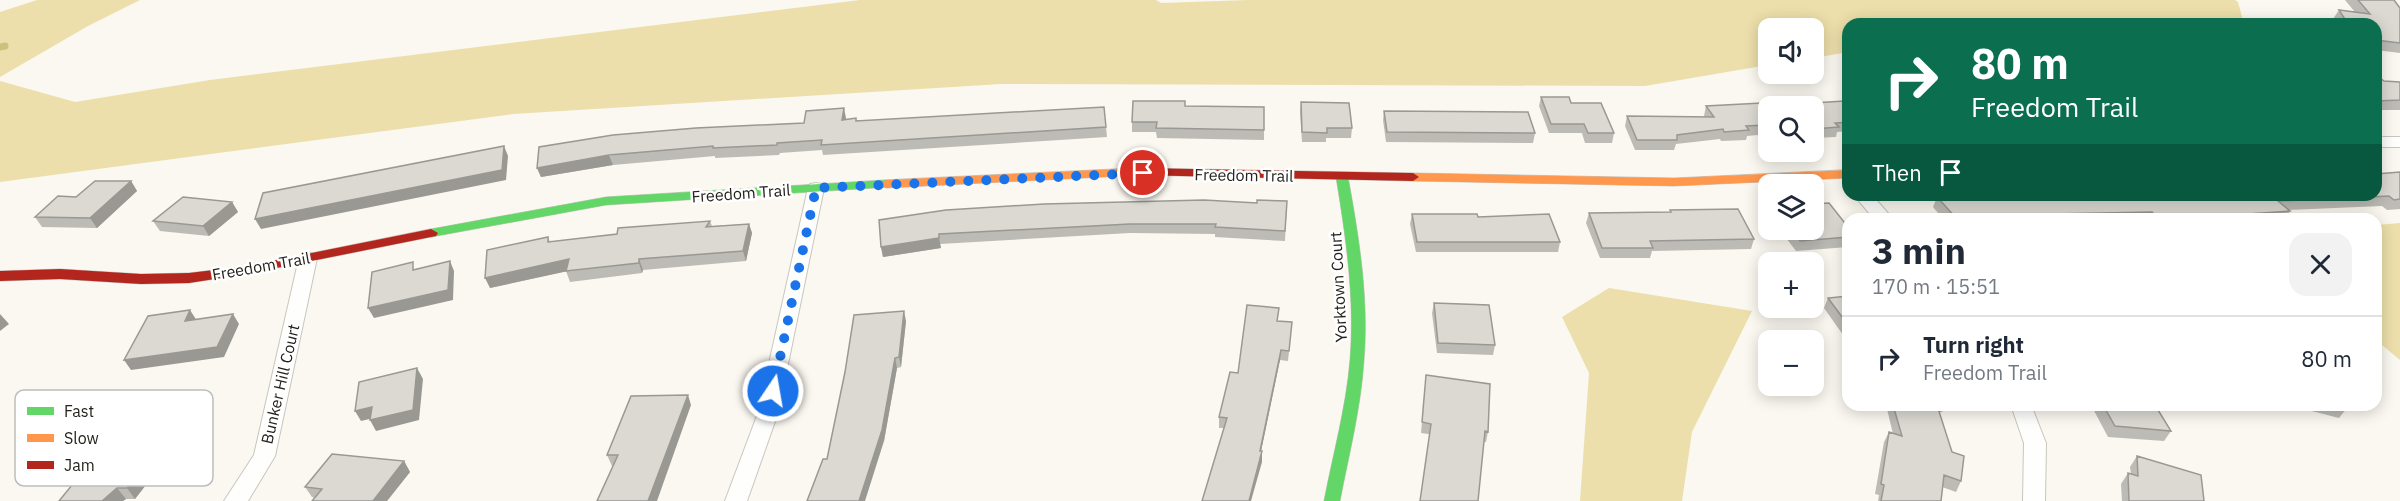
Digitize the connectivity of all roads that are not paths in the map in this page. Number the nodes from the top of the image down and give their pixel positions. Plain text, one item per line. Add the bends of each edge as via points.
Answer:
1 (2382, 142) edge
2 (2400, 142) edge
3 (1842, 175) edge
4 (1342, 177) junction
5 (816, 188) junction
6 (1868, 201) edge
7 (1879, 213) edge
8 (308, 258) junction
9 (0, 276) edge
10 (2023, 411) edge
11 (235, 501) edge
12 (736, 501) edge
13 (1332, 501) edge
14 (2034, 501) edge

1 - 2 street
3 - 4 street, Freedom Trail via 1674,182
4 - 5 street, Freedom Trail via 1119,172
4 - 13 street, Yorktown Court via 1359,322 1357,363
5 - 8 street, Freedom Trail via 606,201
5 - 12 street via 768,413
6 - 7 street
8 - 9 street, Freedom Trail via 189,278
8 - 11 street, Bunker Hill Court via 264,456
10 - 14 street via 2035,443

